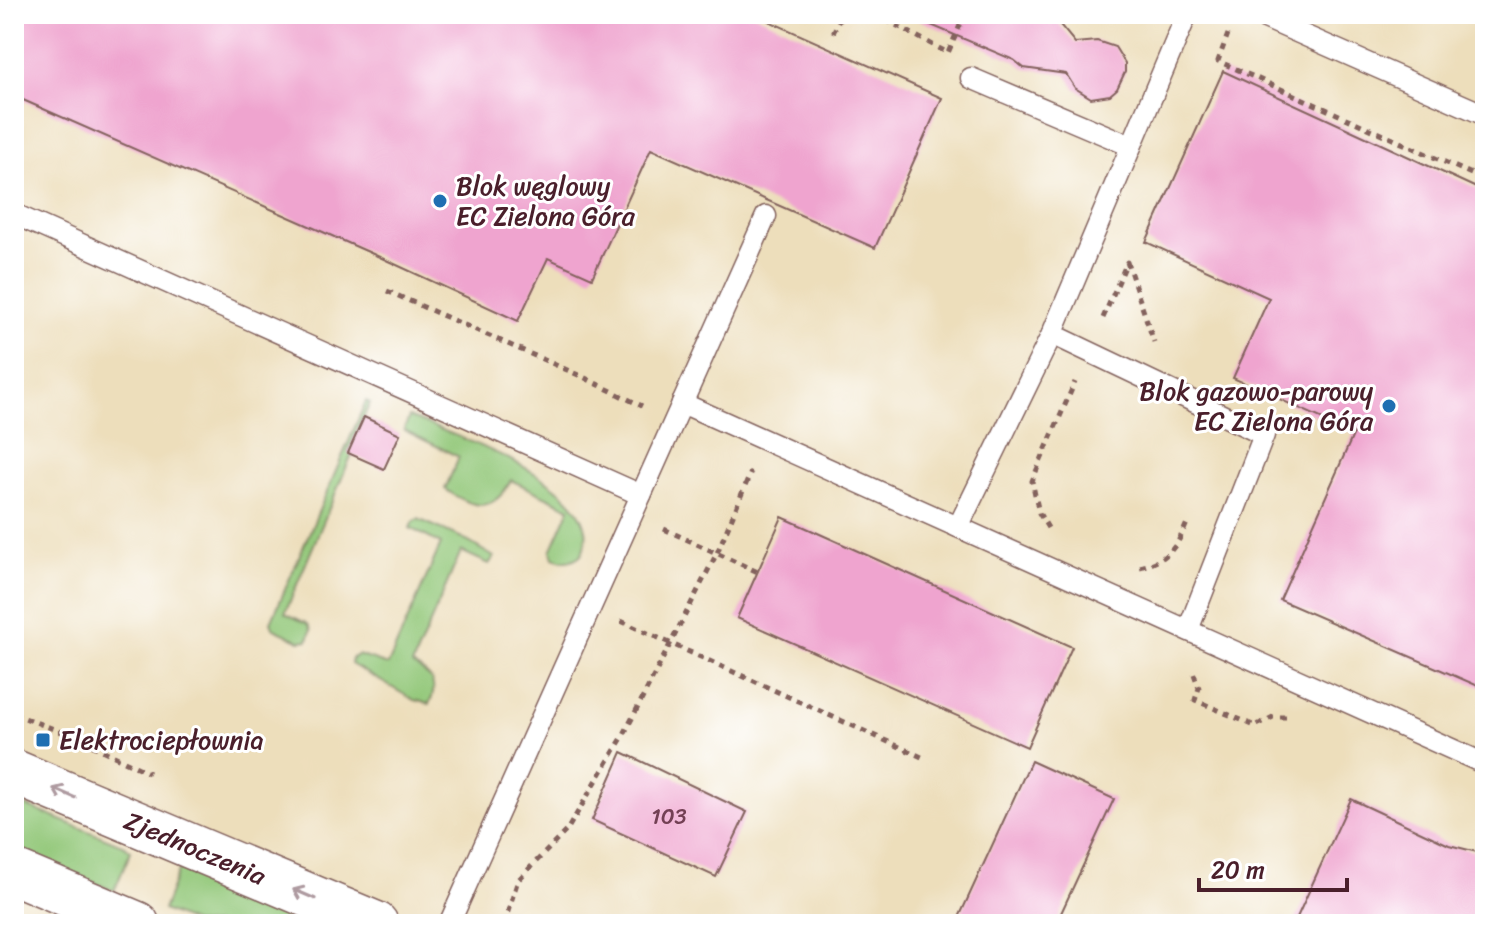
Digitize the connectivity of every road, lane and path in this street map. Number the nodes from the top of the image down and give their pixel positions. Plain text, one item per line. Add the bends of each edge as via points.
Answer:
1 (842, 14) edge
2 (875, 14) edge
3 (965, 14) edge
4 (1187, 14) edge
5 (1256, 14) edge
6 (1230, 26) dead end
7 (833, 33) dead end
8 (971, 78) dead end
9 (1485, 115) edge
10 (1131, 146) junction
11 (1485, 180) edge
12 (14, 214) edge
13 (766, 216) dead end
14 (1052, 334) junction
15 (1088, 351) junction
16 (1158, 355) dead end
17 (682, 403) junction
18 (748, 478) dead end
19 (641, 495) junction
20 (632, 514) junction
21 (1188, 520) dead end
22 (958, 527) junction
23 (717, 553) junction
24 (1136, 568) dead end
25 (758, 572) dead end
26 (1063, 574) junction
27 (591, 607) junction
28 (1188, 630) junction
29 (670, 644) junction
30 (924, 758) dead end
31 (1485, 764) edge
32 (14, 772) edge
33 (14, 872) edge
34 (137, 924) edge
35 (376, 924) edge
36 (449, 924) edge
37 (504, 924) edge

1 - 7 path
2 - 3 path via 948,53
4 - 10 lane
5 - 9 lane
6 - 11 path via 1218,61
8 - 10 lane
10 - 14 lane
12 - 19 lane
13 - 17 lane
14 - 15 lane
14 - 22 lane
15 - 16 path via 1127,262
15 - 26 path via 1032,481 1048,528 1075,547
15 - 28 lane via 1264,435
17 - 19 lane
17 - 22 lane
18 - 23 path
19 - 20 lane
20 - 23 path
20 - 27 lane
21 - 24 path via 1170,554
22 - 26 lane
23 - 25 path
23 - 29 path
26 - 28 lane
27 - 29 path
27 - 36 lane
28 - 31 lane
29 - 30 path
29 - 37 path via 567,830 518,880
35 -> 32 main road, Zjednoczenia
33 - 34 main road

